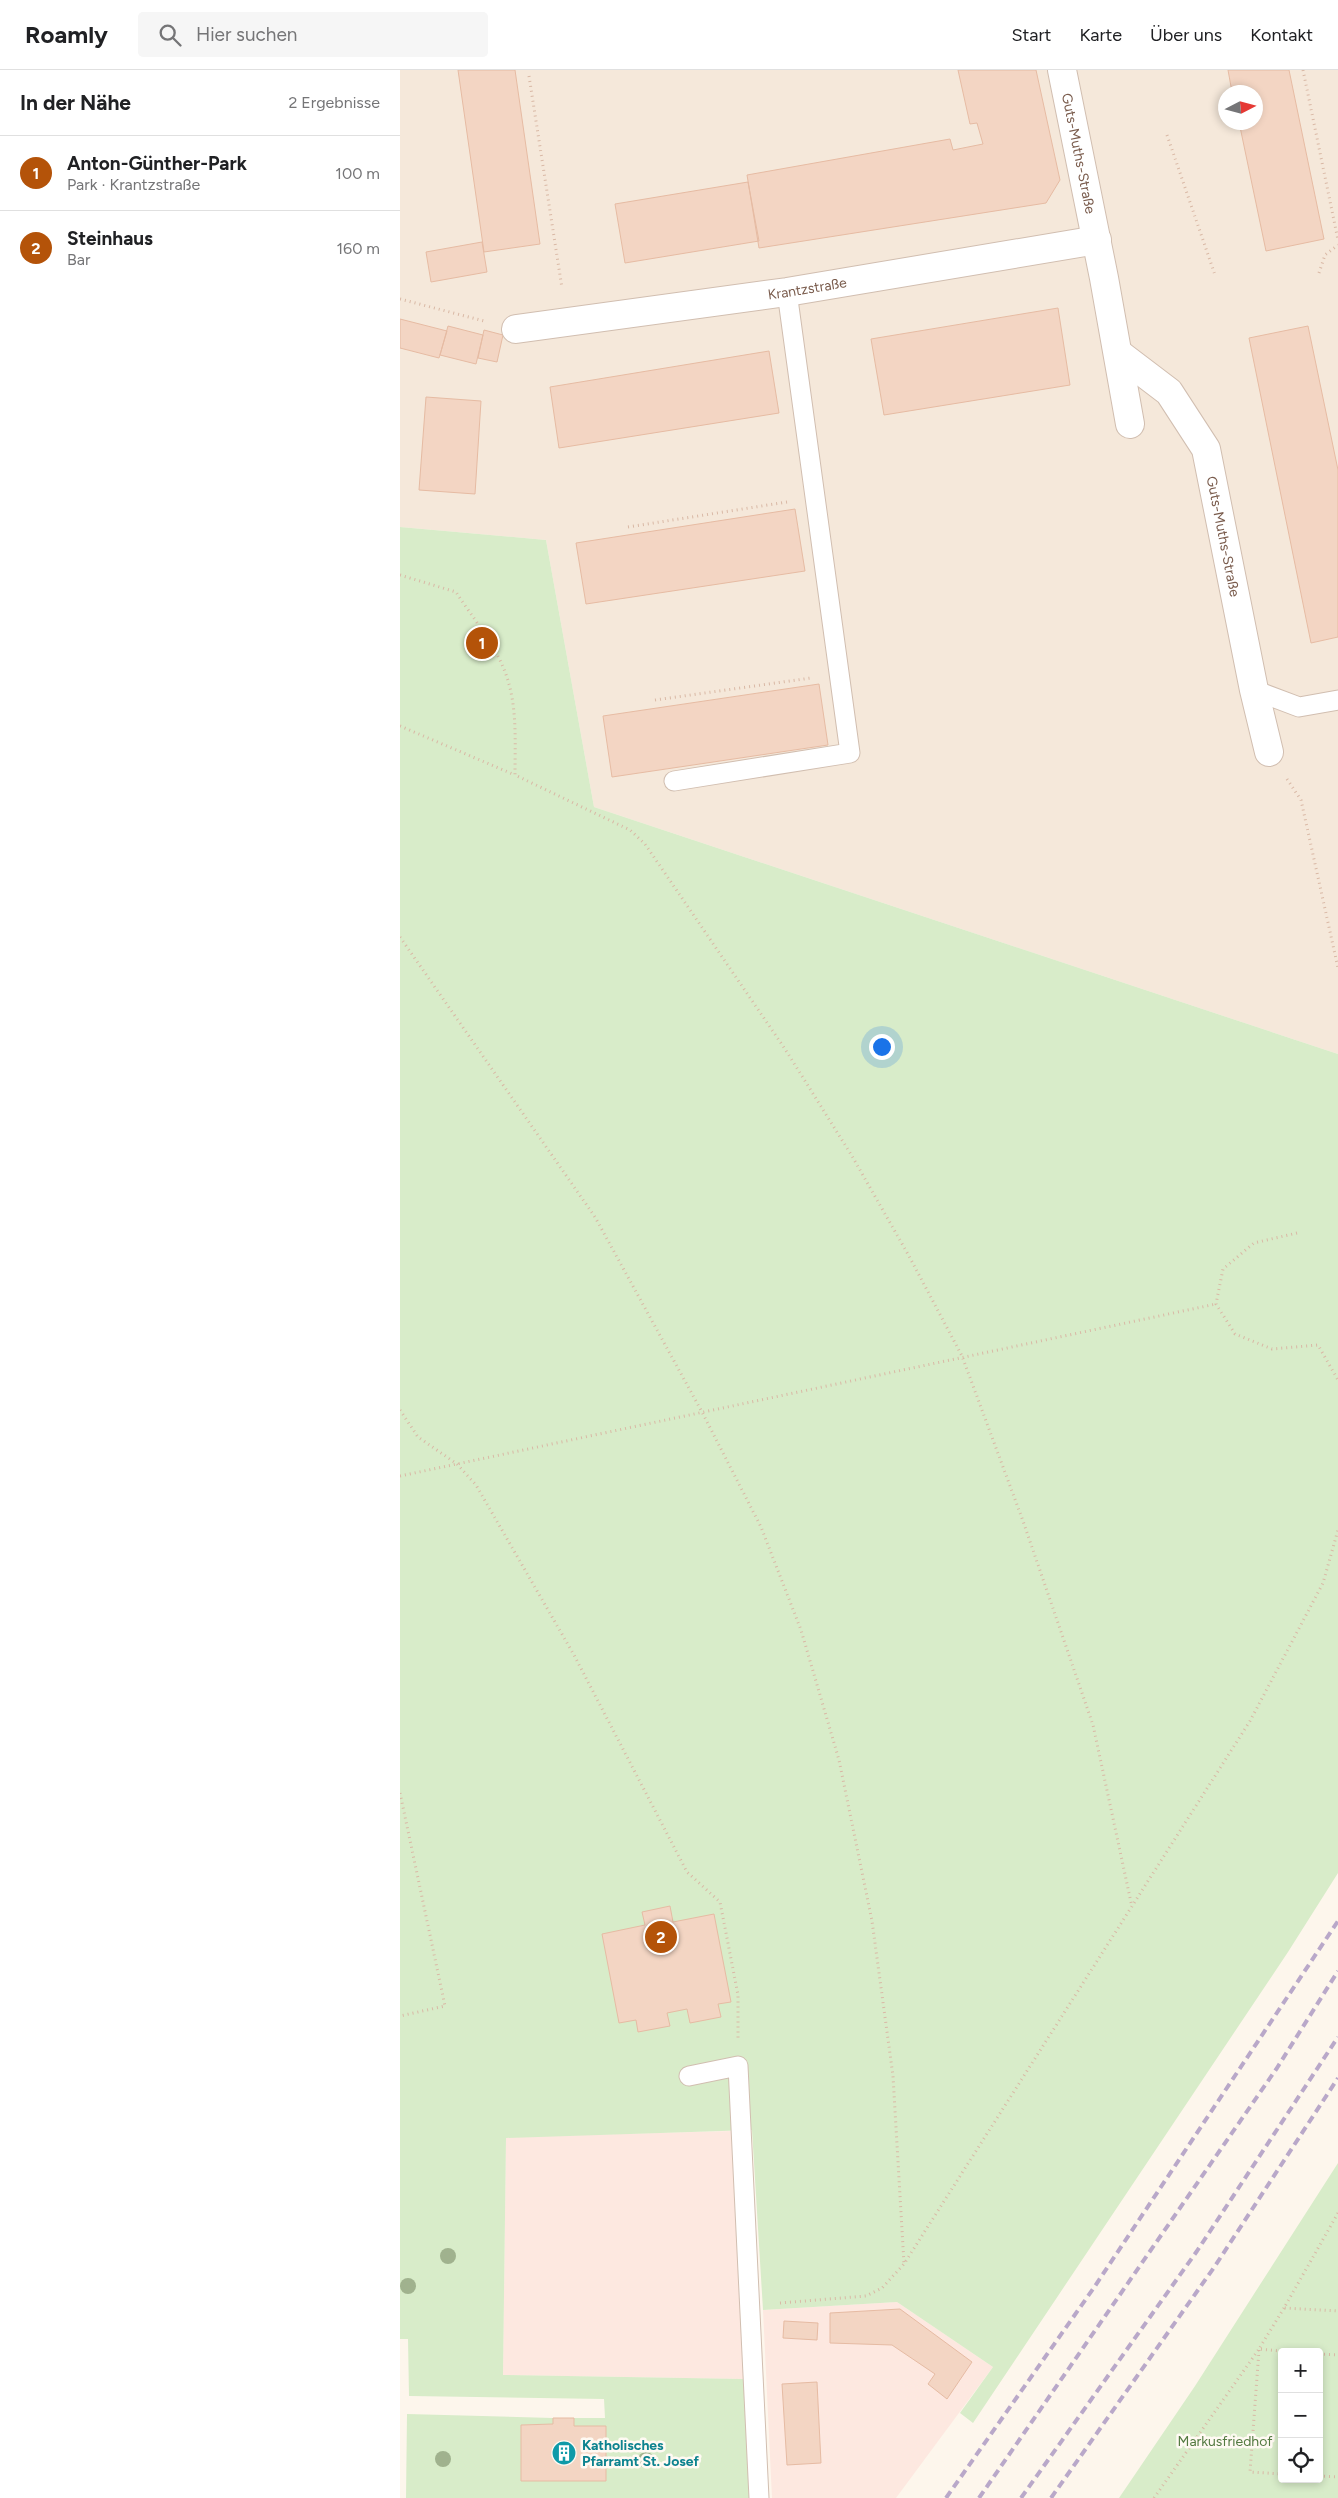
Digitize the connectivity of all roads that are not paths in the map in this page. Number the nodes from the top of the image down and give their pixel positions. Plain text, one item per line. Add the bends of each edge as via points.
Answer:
1 (1062, 70) edge
2 (1097, 240) junction
3 (787, 292) junction
4 (516, 329) road end
5 (1119, 354) junction
6 (1130, 424) dead end
7 (1254, 690) junction
8 (1338, 700) edge
9 (1269, 752) road end
10 (674, 781) dead end
11 (690, 2076) dead end
12 (759, 2498) edge

1 - 2 street, Guts-Muths-Straße
2 - 3 street, Krantzstraße
2 - 5 street, Guts-Muths-Straße
3 - 4 street, Krantzstraße
3 - 10 lane via 850,754
5 - 6 street, Guts-Muths-Straße
5 - 7 street, Guts-Muths-Straße via 1169,392 1206,448
7 - 8 lane via 1299,707
7 - 9 street, Guts-Muths-Straße
11 - 12 lane via 738,2066

